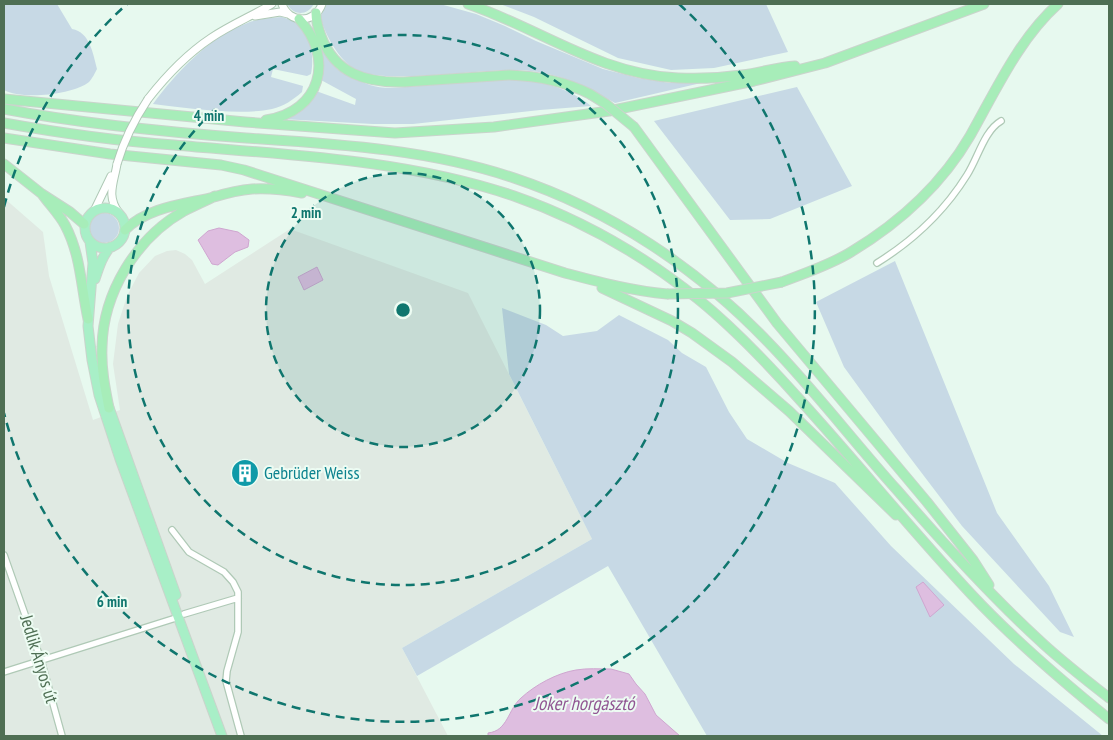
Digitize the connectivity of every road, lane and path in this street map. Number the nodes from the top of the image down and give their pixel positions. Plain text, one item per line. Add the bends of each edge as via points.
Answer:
1 (272, 4) edge
2 (282, 4) edge
3 (322, 4) edge
4 (468, 4) edge
5 (984, 4) edge
6 (1058, 4) edge
7 (316, 13) junction
8 (288, 14) junction
9 (250, 17) junction
10 (298, 19) junction
11 (825, 63) junction
12 (4, 98) edge
13 (4, 109) edge
14 (1001, 121) dead end
15 (245, 122) junction
16 (4, 123) edge
17 (4, 138) edge
18 (4, 164) edge
19 (117, 164) junction
20 (42, 194) junction
21 (215, 196) junction
22 (330, 197) junction
23 (95, 209) junction
24 (119, 213) junction
25 (84, 224) junction
26 (125, 230) junction
27 (90, 242) junction
28 (110, 248) junction
29 (878, 263) dead end
30 (564, 273) junction
31 (88, 319) junction
32 (109, 408) junction
33 (172, 530) dead end
34 (917, 533) junction
35 (4, 555) edge
36 (238, 598) junction
37 (1000, 602) junction
38 (181, 615) junction
39 (41, 660) junction
40 (4, 672) edge
41 (1109, 698) edge
42 (1109, 719) edge
43 (62, 736) edge
44 (222, 736) edge
45 (228, 736) edge
46 (242, 736) edge

1 - 9 street
2 - 8 street
3 - 7 street
4 - 11 highway via 589,58 654,76 712,78
5 - 11 highway
6 - 30 highway, bridge via 1022,47 942,175 885,230 850,252 782,282 727,293 638,292
7 - 10 street via 307,19
7 - 37 highway, bridge via 329,52 346,69 366,79 404,82 526,76 565,83 590,94 634,127 777,323 927,502 973,560
8 - 9 street via 280,12
8 - 10 street
9 - 19 street, bridge via 211,38 164,79 131,126
10 - 15 highway via 310,32 319,63 312,93 294,112
11 - 15 highway via 618,110 494,127 395,133
12 - 15 highway
13 - 37 highway via 111,126 348,146 435,158 514,178 588,209 668,256 738,312 792,367 900,494
14 - 29 street via 990,129 968,173 941,211 906,244
16 - 34 highway via 111,139 408,170 476,185 553,211 636,255 706,306 780,378
17 - 22 highway via 110,154 221,165
18 - 20 highway
19 - 23 street
19 - 24 street via 112,204
20 - 25 highway
20 - 31 highway via 65,225 74,244
21 - 22 highway via 273,189
21 - 26 highway via 187,202 134,221
21 - 32 highway via 182,212 158,230 135,255 118,284 109,304 103,332 103,376
22 - 30 highway
23 - 24 main road via 108,207
23 - 25 main road
24 - 26 main road
25 - 27 main road
26 - 28 main road via 118,243
27 - 28 main road
27 - 31 main road via 93,263
28 - 32 main road via 99,264 95,279 92,320 100,380
30 - 34 highway via 672,321 732,362 789,411 882,504
31 - 38 main road via 92,360 103,410
32 - 38 main road
33 - 36 street via 189,552 224,572 233,582
34 - 42 highway via 1001,625
35 - 39 street, Jedlik Ányos út
36 - 38 street
36 - 46 street via 238,632 226,681
37 - 41 highway via 1040,641
38 - 39 street
38 - 44 main road
38 - 45 main road
39 - 40 street
39 - 43 street, Jedlik Ányos út

